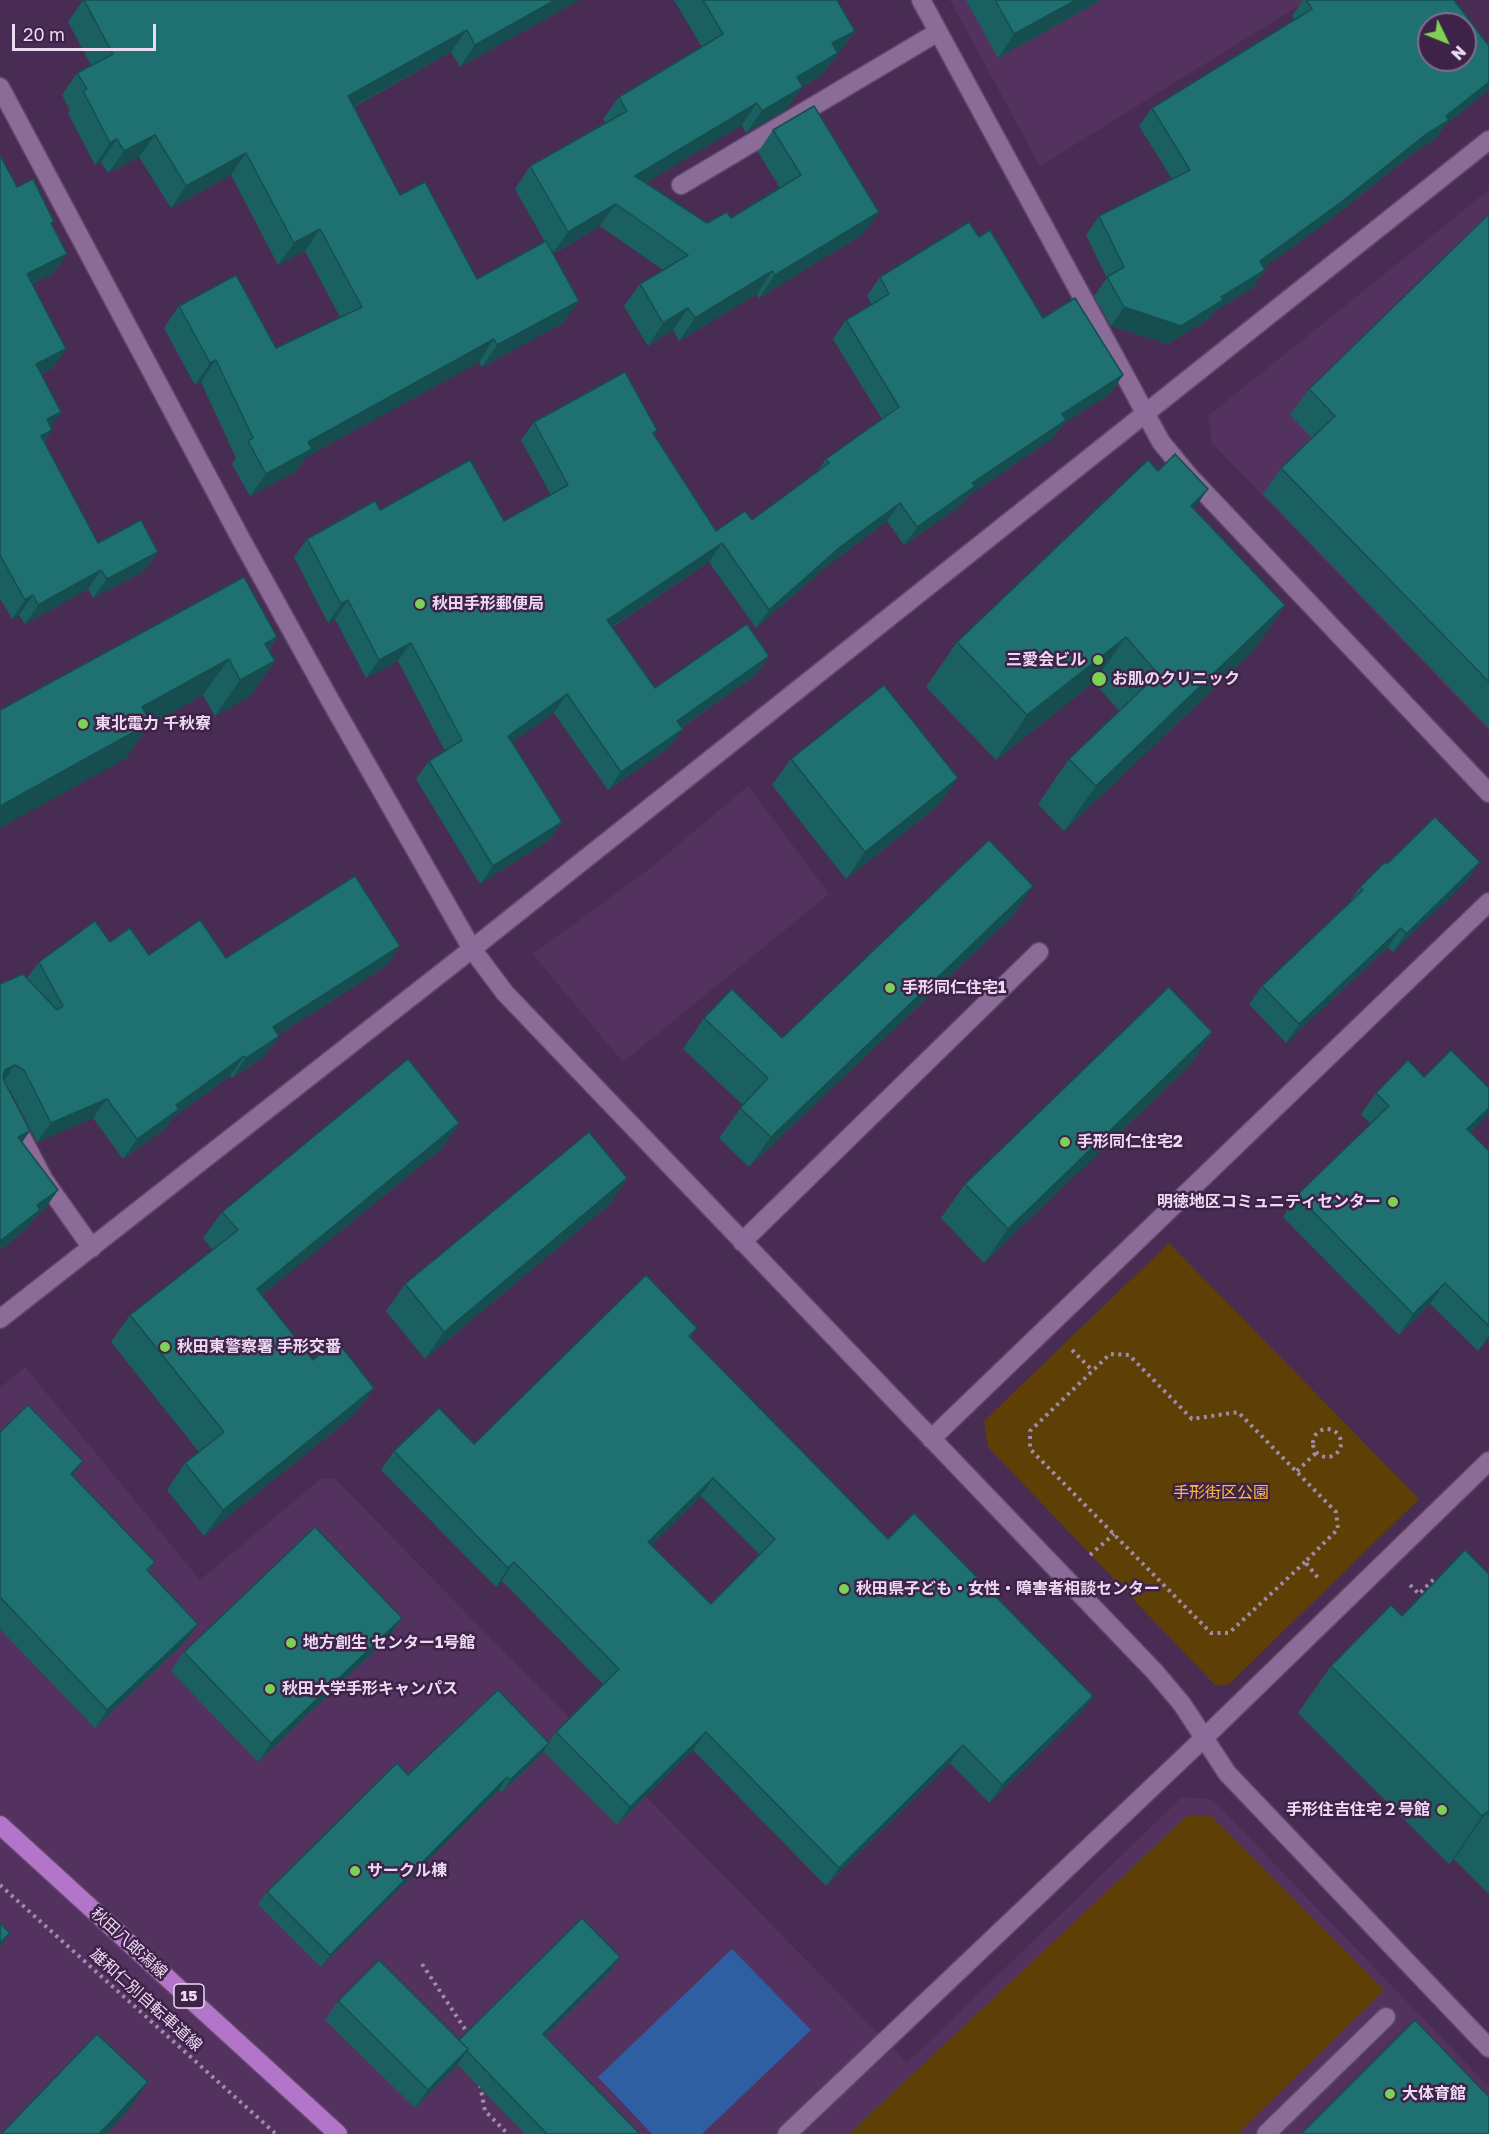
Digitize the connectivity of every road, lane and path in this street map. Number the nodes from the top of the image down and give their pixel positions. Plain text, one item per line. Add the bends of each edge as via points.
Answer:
1 (921, 0) edge
2 (938, 32) junction
3 (0, 87) edge
4 (7, 117) edge
5 (1489, 140) edge
6 (681, 185) dead end
7 (1144, 413) junction
8 (1489, 793) edge
9 (1489, 902) edge
10 (472, 949) junction
11 (1039, 952) dead end
12 (0, 1096) edge
13 (742, 1242) junction
14 (92, 1248) junction
15 (0, 1319) edge
16 (931, 1439) junction
17 (1317, 1452) junction
18 (1489, 1461) edge
19 (1297, 1471) junction
20 (1305, 1562) junction
21 (1442, 1587) edge
22 (1419, 1594) edge
23 (1342, 1603) junction
24 (1204, 1738) junction
25 (0, 1825) edge
26 (0, 1884) edge
27 (422, 1964) dead end
28 (1386, 2017) dead end
29 (472, 2040) edge
30 (1489, 2048) edge
31 (480, 2080) edge
32 (276, 2134) edge
33 (338, 2134) edge
34 (508, 2134) edge
35 (787, 2134) edge
36 (1266, 2134) edge

1 - 2 street
2 - 6 street
2 - 7 street
3 - 4 street
4 - 10 street
5 - 7 street
7 - 8 street via 1189,476
7 - 10 street
9 - 16 street
10 - 13 street via 505,993
10 - 14 street
11 - 13 street
12 - 14 street via 44,1180
13 - 16 street
14 - 15 street
16 - 24 street via 1155,1672
17 - 17 path via 1326,1456 1338,1452 1339,1434 1325,1429 1317,1433
17 - 19 path
18 - 23 street
19 - 20 path via 1336,1512 1338,1529
19 - 20 path via 1238,1412 1192,1419 1129,1355 1110,1354 1030,1431 1030,1449 1211,1633 1229,1633
20 - 23 path
21 - 22 path via 1434,1579
23 - 24 street
24 - 30 street via 1227,1773
24 - 35 street
25 - 33 main road, 秋田八郎潟線 / 15
26 - 32 path, 雄和仁別自転車道線
27 - 29 path
28 - 36 street
31 - 34 path via 484,2111

